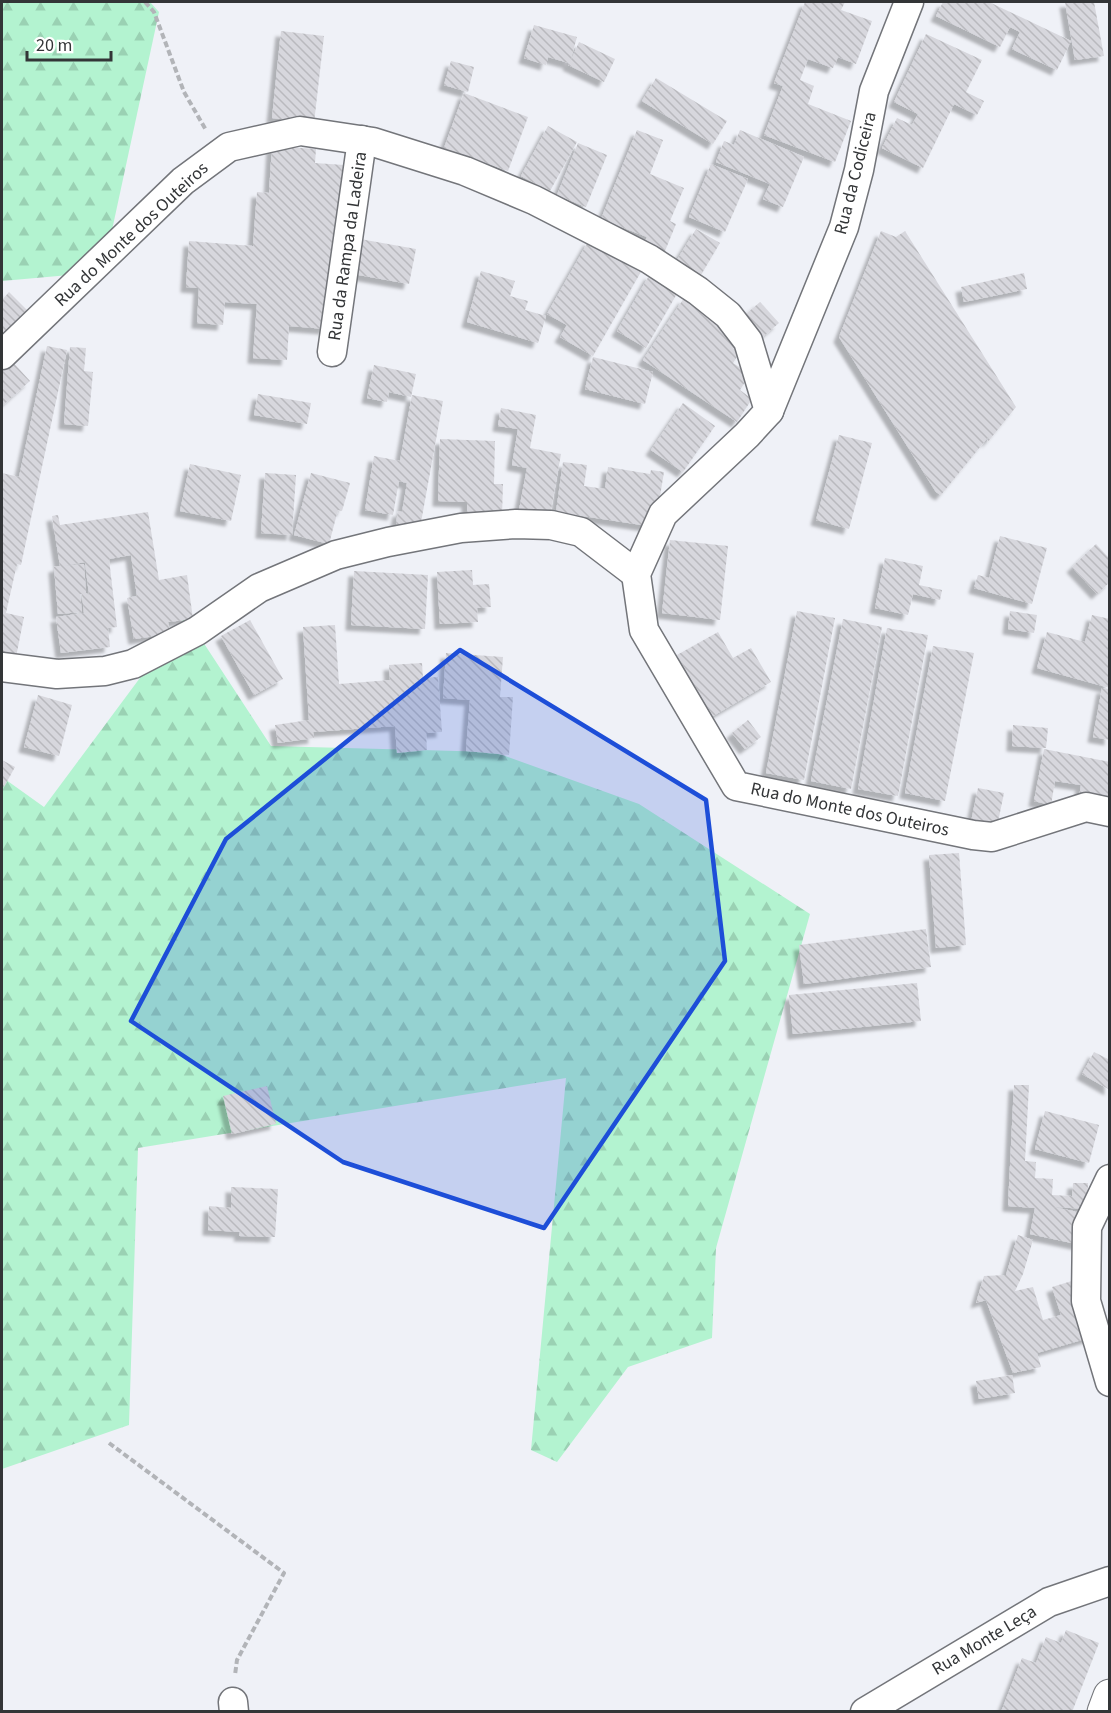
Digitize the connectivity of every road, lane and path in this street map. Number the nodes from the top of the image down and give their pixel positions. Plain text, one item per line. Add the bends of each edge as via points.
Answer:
1 (145, 2) edge
2 (909, 2) edge
3 (362, 140) junction
4 (228, 147) junction
5 (332, 352) dead end
6 (2, 356) edge
7 (769, 411) junction
8 (636, 574) junction
9 (2, 667) edge
10 (1110, 812) edge
11 (1107, 1189) edge
12 (1110, 1382) edge
13 (109, 1443) dead end
14 (1110, 1581) edge
15 (1110, 1696) edge
16 (234, 1707) edge
17 (866, 1712) edge
18 (1104, 1712) edge

1 - 4 path via 154,12 184,92 207,131
2 - 7 street, Rua da Codiceira via 874,91 844,227
3 - 4 street, Rua do Monte dos Outeiros via 300,131
3 - 5 street, Rua da Rampa da Ladeira
3 - 7 street, Rua do Monte dos Outeiros via 465,171 534,200 649,259 698,291 728,315 748,341
4 - 6 street, Rua do Monte dos Outeiros via 183,181
7 - 8 street via 663,514
8 - 9 street via 581,532 551,525 461,528 336,555 259,588 197,631 133,664 105,671 57,674
8 - 10 street, Rua do Monte dos Outeiros via 644,630 736,786 992,837 1086,807
11 - 12 street via 1087,1227 1086,1301
13 - 16 path via 284,1573 237,1660
14 - 17 street, Rua Monte Leça via 1049,1602
15 - 18 street

